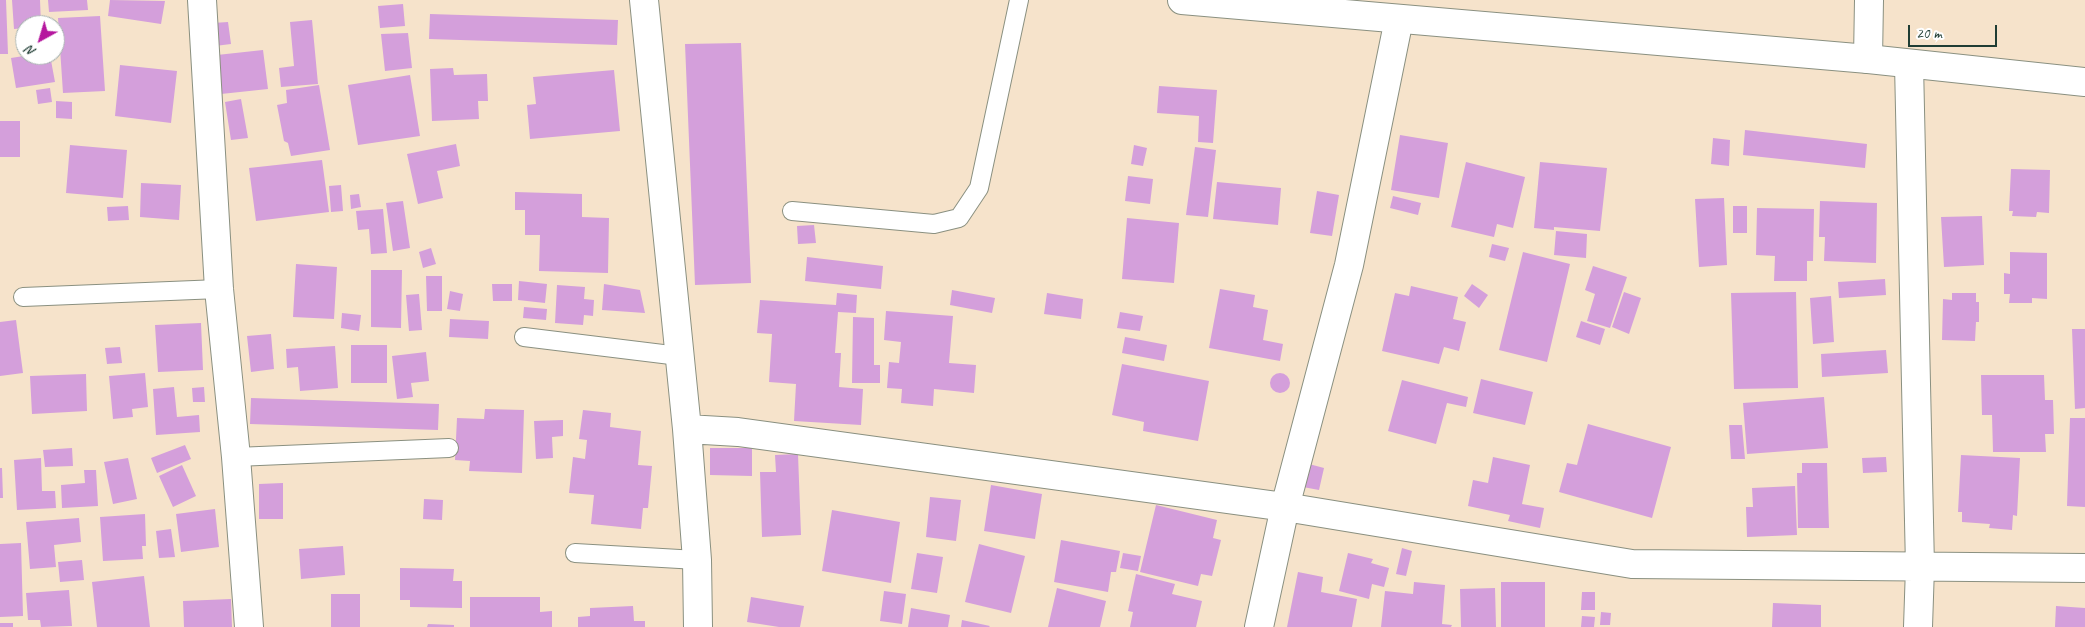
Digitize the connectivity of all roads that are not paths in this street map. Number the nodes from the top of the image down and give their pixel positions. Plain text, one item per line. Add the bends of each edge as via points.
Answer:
1 (202, 0) edge
2 (644, 0) edge
3 (1019, 0) edge
4 (1182, 0) edge
5 (1869, 0) edge
6 (1399, 19) junction
7 (1868, 59) junction
8 (1909, 64) junction
9 (2085, 82) edge
10 (792, 211) dead end
11 (219, 289) junction
12 (24, 297) dead end
13 (524, 336) dead end
14 (679, 356) junction
15 (687, 429) junction
16 (449, 448) dead end
17 (236, 457) junction
18 (1285, 507) junction
19 (575, 553) dead end
20 (697, 560) junction
21 (1920, 567) junction
22 (2085, 568) edge
23 (249, 627) edge
24 (698, 627) edge
25 (1259, 627) edge
26 (1918, 627) edge

1 - 11 street
2 - 14 street
3 - 10 lane via 979,188 959,218 934,224
4 - 6 street
5 - 7 street
6 - 7 street
6 - 18 street via 1349,265
7 - 8 street
8 - 9 street
8 - 21 street
11 - 12 lane
11 - 17 street
13 - 14 lane
14 - 15 street
15 - 18 street via 748,434
15 - 20 street
16 - 17 lane
17 - 23 street
18 - 21 street via 1632,564
18 - 25 street
19 - 20 lane
20 - 24 street
21 - 22 street
21 - 26 street

